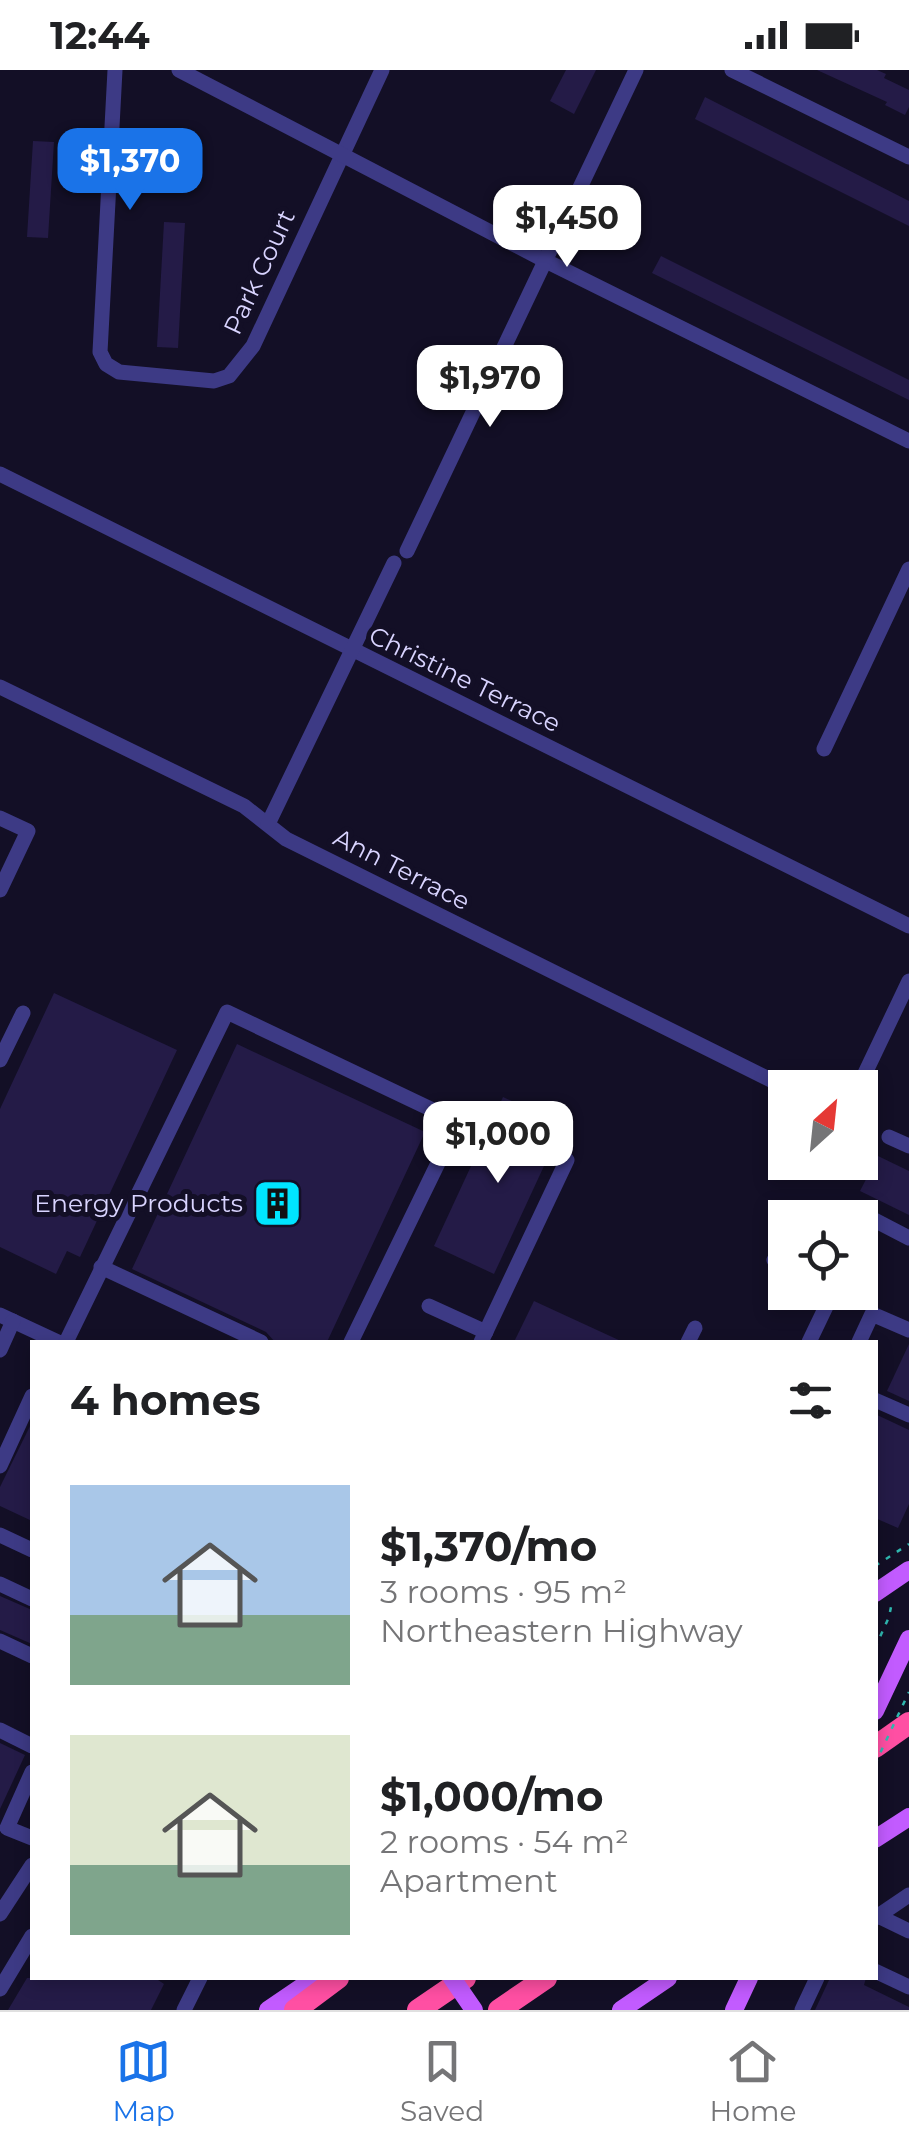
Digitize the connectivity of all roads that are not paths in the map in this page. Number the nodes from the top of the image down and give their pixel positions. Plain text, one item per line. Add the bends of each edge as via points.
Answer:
1 (115, 70) edge
2 (179, 70) edge
3 (382, 70) edge
4 (636, 70) edge
5 (732, 70) edge
6 (342, 155) junction
7 (909, 158) edge
8 (546, 261) junction
9 (909, 441) edge
10 (0, 474) edge
11 (407, 551) dead end
12 (394, 562) dead end
13 (909, 569) edge
14 (352, 652) junction
15 (0, 687) edge
16 (824, 749) dead end
17 (0, 818) edge
18 (268, 824) junction
19 (0, 890) edge
20 (909, 926) edge
21 (909, 981) edge
22 (23, 1013) dead end
23 (0, 1060) edge
24 (867, 1070) edge
25 (768, 1079) edge
26 (889, 1137) dead end
27 (909, 1146) edge
28 (567, 1160) dead end
29 (878, 1222) edge
30 (909, 1238) edge
31 (101, 1267) junction
32 (429, 1306) dead end
33 (824, 1310) edge
34 (7, 1318) edge
35 (909, 1330) edge
36 (483, 1337) edge
37 (53, 1340) edge
38 (58, 1340) edge
39 (258, 1340) edge
40 (352, 1340) edge
41 (810, 1340) edge
42 (860, 1340) edge
43 (0, 1350) edge
44 (30, 1400) edge
45 (878, 1401) edge
46 (909, 1415) edge
47 (0, 1466) edge
48 (0, 1535) edge
49 (30, 1549) edge
50 (906, 1564) edge
51 (0, 1584) edge
52 (884, 1594) edge
53 (30, 1598) edge
54 (909, 1639) edge
55 (0, 1641) edge
56 (30, 1655) edge
57 (909, 1669) edge
58 (878, 1691) edge
59 (878, 1705) edge
60 (909, 1723) edge
61 (0, 1730) edge
62 (878, 1744) edge
63 (30, 1745) edge
64 (30, 1776) edge
65 (909, 1817) edge
66 (30, 1838) edge
67 (878, 1838) edge
68 (30, 1874) edge
69 (909, 1895) edge
70 (0, 1914) edge
71 (878, 1916) edge
72 (878, 1917) edge
73 (909, 1931) edge
74 (30, 1939) edge
75 (878, 1972) edge
76 (199, 1980) edge
77 (312, 1980) edge
78 (335, 1980) edge
79 (453, 1980) edge
80 (462, 1980) edge
81 (543, 1980) edge
82 (665, 1980) edge
83 (748, 1980) edge
84 (816, 1980) edge
85 (909, 1987) edge
86 (0, 1989) edge
87 (184, 2010) edge
88 (268, 2010) edge
89 (296, 2010) edge
90 (418, 2010) edge
91 (474, 2010) edge
92 (499, 2010) edge
93 (621, 2010) edge
94 (734, 2010) edge
95 (802, 2010) edge

1 - 6 street, Park Court via 100,352 119,372 214,381 229,376 252,346
2 - 6 street
3 - 6 street, Park Court
4 - 8 street
5 - 7 street
6 - 8 street
8 - 9 street
8 - 11 street
10 - 14 street, Christine Terrace
12 - 14 street
13 - 16 street
14 - 18 street
14 - 20 street, Christine Terrace
15 - 18 street, Ann Terrace via 244,806
17 - 19 street via 28,832
18 - 25 street, Ann Terrace via 286,839
21 - 24 street
22 - 23 street
26 - 27 street
28 - 36 street
29 - 30 street
31 - 38 street
31 - 39 street
31 - 40 street via 227,1012 458,1122
32 - 36 street
33 - 41 street
34 - 37 street
34 - 43 street
35 - 42 street via 872,1314
44 - 47 street
45 - 46 street
48 - 49 street
50 - 52 main road
51 - 53 street
54 - 59 main road, bridge
55 - 56 street
57 - 58 highway
60 - 62 highway
61 - 63 street
64 - 66 street via 7,1828
65 - 67 main road
68 - 70 street
69 - 71 street
72 - 73 street
74 - 86 street
75 - 85 street
76 - 87 street
77 - 88 main road
78 - 89 highway
79 - 91 main road, bridge
80 - 90 highway
81 - 92 highway
82 - 93 main road
83 - 94 main road
84 - 95 street

